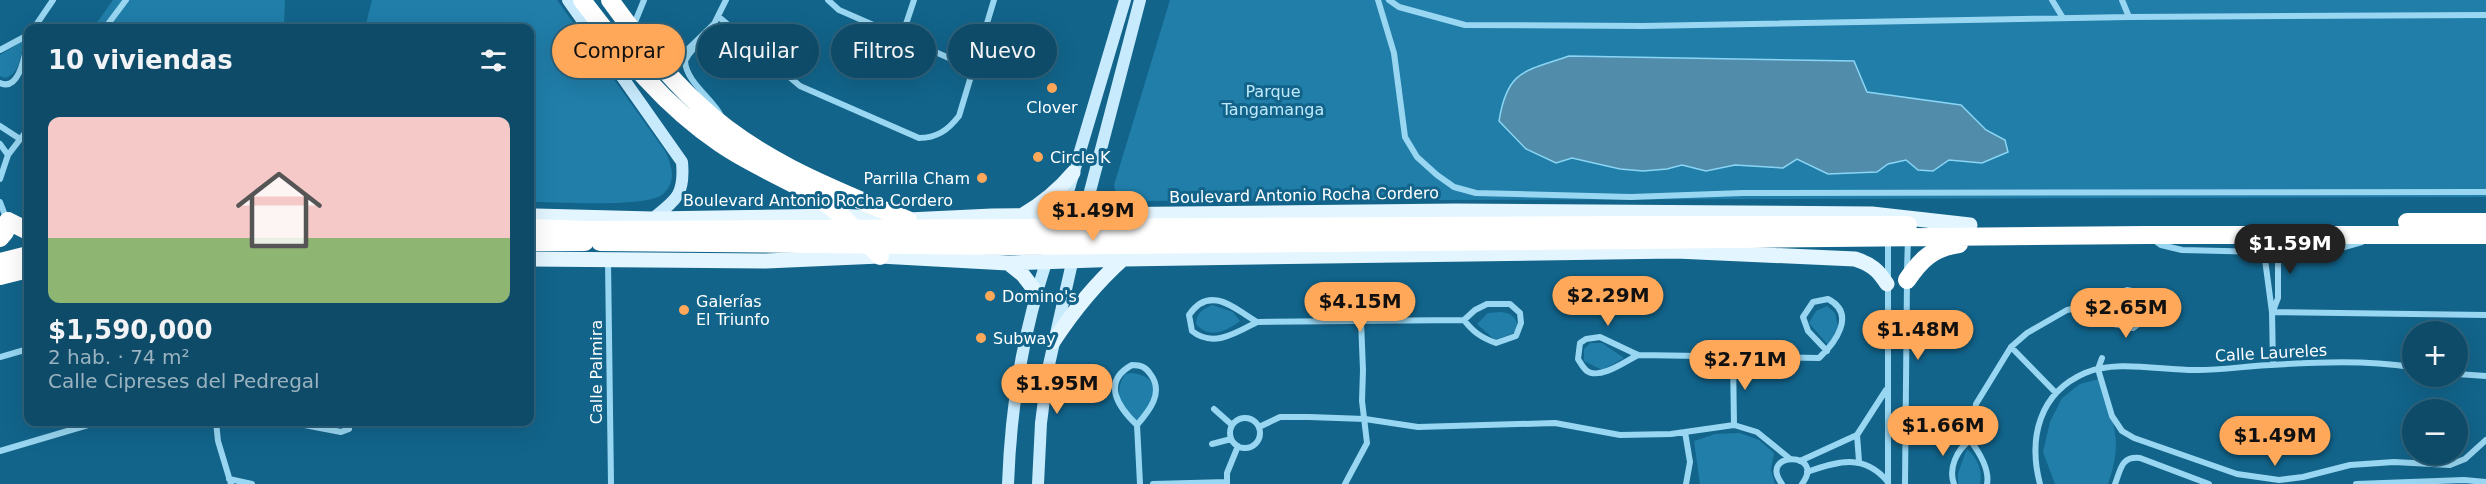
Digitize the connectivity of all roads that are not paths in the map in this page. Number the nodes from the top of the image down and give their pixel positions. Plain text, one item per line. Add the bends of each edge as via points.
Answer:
1 (53, 0) edge
2 (126, 0) edge
3 (610, 0) edge
4 (644, 0) edge
5 (726, 0) edge
6 (828, 0) edge
7 (914, 0) edge
8 (994, 0) edge
9 (1125, 0) edge
10 (1140, 0) edge
11 (1378, 0) edge
12 (1389, 0) edge
13 (2052, 0) edge
14 (2122, 0) edge
15 (574, 2) edge
16 (1400, 4) edge
17 (2486, 15) edge
18 (2129, 16) junction
19 (719, 17) junction
20 (2062, 18) junction
21 (37, 24) edge
22 (108, 24) edge
23 (628, 24) edge
24 (634, 24) edge
25 (727, 24) edge
26 (870, 24) edge
27 (907, 24) edge
28 (986, 24) edge
29 (24, 37) edge
30 (697, 45) edge
31 (0, 50) edge
32 (24, 53) edge
33 (685, 55) edge
34 (685, 55) edge
35 (685, 60) edge
36 (673, 78) edge
37 (791, 78) edge
38 (969, 78) edge
39 (0, 83) edge
40 (0, 126) edge
41 (730, 130) junction
42 (24, 134) edge
43 (20, 139) junction
44 (0, 144) edge
45 (8, 155) junction
46 (1073, 173) junction
47 (0, 179) edge
48 (2486, 192) edge
49 (0, 202) edge
50 (1131, 214) junction
51 (1084, 215) junction
52 (840, 216) junction
53 (992, 216) junction
54 (1021, 216) junction
55 (1061, 216) junction
56 (534, 217) edge
57 (652, 219) junction
58 (908, 220) junction
59 (8, 221) junction
60 (2486, 222) edge
61 (1970, 225) junction
62 (24, 229) edge
63 (534, 229) edge
64 (1635, 233) junction
65 (2391, 234) junction
66 (2146, 235) junction
67 (2486, 235) edge
68 (587, 236) junction
69 (2000, 236) junction
70 (1908, 237) junction
71 (0, 238) edge
72 (1888, 238) junction
73 (1737, 240) junction
74 (534, 242) edge
75 (564, 242) junction
76 (1676, 251) junction
77 (2278, 251) junction
78 (2264, 252) junction
79 (24, 256) edge
80 (880, 256) junction
81 (536, 258) edge
82 (608, 259) junction
83 (1123, 259) junction
84 (1073, 261) junction
85 (0, 262) edge
86 (990, 262) junction
87 (1046, 262) junction
88 (1008, 263) junction
89 (24, 270) edge
90 (0, 276) edge
91 (1907, 280) junction
92 (1887, 284) junction
93 (1036, 291) junction
94 (2087, 306) junction
95 (2272, 312) junction
96 (2486, 315) edge
97 (1464, 320) junction
98 (1361, 321) junction
99 (1257, 322) junction
100 (1888, 330) junction
101 (1907, 330) junction
102 (1053, 342) junction
103 (2011, 347) junction
104 (24, 350) edge
105 (1827, 351) junction
106 (1638, 356) junction
107 (0, 357) edge
108 (1733, 358) junction
109 (2102, 358) dead end
110 (2273, 364) junction
111 (2402, 366) edge
112 (2098, 369) junction
113 (2468, 375) edge
114 (2486, 376) edge
115 (1887, 390) junction
116 (2056, 393) junction
117 (1214, 409) dead end
118 (1365, 419) junction
119 (1137, 425) junction
120 (1232, 425) junction
121 (1734, 425) junction
122 (84, 426) edge
123 (216, 426) edge
124 (310, 426) edge
125 (349, 426) edge
126 (1259, 427) junction
127 (1685, 432) junction
128 (1857, 435) junction
129 (1231, 439) junction
130 (1970, 440) junction
131 (2486, 440) edge
132 (1212, 444) dead end
133 (1238, 446) junction
134 (1825, 449) junction
135 (0, 450) edge
136 (1789, 458) junction
137 (1800, 461) junction
138 (1859, 462) junction
139 (1829, 464) junction
140 (1807, 472) junction
141 (230, 481) edge
142 (2486, 482) edge
143 (1227, 483) edge
144 (1888, 483) edge
145 (252, 484) edge
146 (611, 484) edge
147 (1008, 484) edge
148 (1038, 484) edge
149 (1140, 484) edge
150 (1153, 484) edge
151 (1345, 484) edge
152 (1686, 484) edge
153 (1782, 484) edge
154 (1802, 484) edge
155 (1905, 484) edge
156 (1953, 484) edge
157 (1987, 484) edge
158 (2040, 484) edge
159 (2115, 484) edge
160 (2209, 484) edge
161 (2356, 484) edge

1 - 21 street
2 - 22 street
3 - 23 highway
4 - 24 street
5 - 19 street
6 - 26 street
7 - 27 street
8 - 28 street
9 - 46 main road
10 - 51 main road
11 - 48 street via 1394,53 1405,137 1417,157 1437,175 1476,193 1631,197 1743,193
12 - 16 street
13 - 20 street
14 - 18 street
15 - 52 highway via 677,109 720,143 817,197
15 - 57 main road via 682,162 684,181 675,201
16 - 20 street via 1465,25 1642,26
17 - 18 street
18 - 20 street
19 - 25 street
19 - 33 street
29 - 31 street
30 - 34 street
32 - 39 street via 12,84
35 - 41 street via 688,73
36 - 41 highway
37 - 38 street via 800,86 919,138 930,138 948,130 959,116
40 - 43 street
41 - 58 highway via 834,190
42 - 43 street
43 - 45 street
44 - 45 street
45 - 47 street
46 - 54 main road via 1060,189
46 - 55 main road
49 - 59 street
50 - 51 main road, Boulevard Antonio Rocha Cordero
50 - 61 main road, Boulevard Antonio Rocha Cordero via 1872,214
50 - 83 main road via 1116,225 1113,235
51 - 55 main road, Boulevard Antonio Rocha Cordero
51 - 84 main road
52 - 57 main road, Boulevard Antonio Rocha Cordero
52 - 58 main road, Boulevard Antonio Rocha Cordero
52 - 80 highway
53 - 54 main road, Boulevard Antonio Rocha Cordero
53 - 58 main road, Boulevard Antonio Rocha Cordero
53 - 86 main road via 1027,223 1037,234 1031,249 1024,254
54 - 55 main road, Boulevard Antonio Rocha Cordero
55 - 87 main road
56 - 57 main road, Boulevard Antonio Rocha Cordero
59 - 62 highway
59 - 71 highway
60 - 61 highway
61 - 64 highway
63 - 68 highway
64 - 68 highway, bridge
64 - 73 highway
65 - 66 highway
65 - 67 highway
65 - 77 street via 2330,251
66 - 69 highway
66 - 78 street via 2161,245 2182,250
68 - 75 highway
69 - 70 highway
69 - 91 highway via 1939,248 1923,258
70 - 72 highway
70 - 91 street
72 - 73 highway
72 - 92 street
73 - 76 highway
74 - 75 highway
75 - 81 highway
76 - 83 main road
76 - 92 main road via 1856,259 1873,267
77 - 78 street
77 - 95 street via 2278,298
78 - 95 street
79 - 85 highway
80 - 82 main road via 766,261
80 - 86 main road
81 - 82 main road
82 - 146 street, Calle Palmira
83 - 84 main road
83 - 102 main road via 1090,290
84 - 87 main road
84 - 102 main road
86 - 88 main road
87 - 88 main road
87 - 93 main road
88 - 93 main road
89 - 90 highway
91 - 101 street
92 - 100 street
93 - 147 main road via 1017,371
94 - 94 street via 2114,324 2133,328 2151,315 2152,309 2141,293 2127,290
94 - 103 street via 2067,310
95 - 96 street
95 - 110 street
97 - 97 street via 1481,338 1496,343 1516,336 1521,323 1520,313 1510,304 1497,303 1475,310
97 - 98 street
98 - 99 street
98 - 118 street
99 - 99 street via 1227,302 1210,299 1196,305 1190,315 1192,331 1213,340
100 - 101 street
100 - 115 street
101 - 155 street
102 - 148 main road via 1041,423
103 - 116 street
103 - 130 street via 1976,405
104 - 107 street
105 - 105 street via 1841,330 1843,318 1837,305 1828,299 1813,302 1803,317 1808,331
105 - 108 street via 1819,358 1809,359
106 - 106 street via 1600,337 1580,343 1578,359 1593,373
106 - 108 street
108 - 121 street
109 - 112 street
110 - 111 street, Calle Laureles via 2356,362
110 - 112 street, Calle Laureles via 2199,370
112 - 116 street, Calle Laureles
112 - 131 street via 2112,416 2122,431 2256,478 2279,480 2350,465 2394,462 2450,465 2465,459
113 - 114 street
115 - 128 street
115 - 144 street
116 - 158 street, Calle Laureles via 2044,406 2039,424 2035,454
117 - 120 street
118 - 126 street via 1280,417
118 - 127 street via 1418,427 1555,423 1620,435
118 - 151 street via 1368,443
119 - 119 street via 1150,410 1156,382 1148,370 1132,365 1122,371 1115,383 1115,395
119 - 149 street
120 - 126 street via 1249,418
120 - 129 street
121 - 127 street
121 - 136 street via 1757,432
122 - 135 street
123 - 141 street
124 - 125 street via 341,432
126 - 133 street via 1260,436 1255,444 1247,448
127 - 152 street via 1690,462
128 - 134 street
128 - 138 street
129 - 132 street
129 - 133 street
130 - 156 street via 1955,458
130 - 157 street via 1983,463
133 - 143 street
134 - 137 street
134 - 139 street
136 - 137 street
136 - 153 street via 1778,467 1777,477
137 - 140 street
138 - 139 street
138 - 144 street via 1874,468
139 - 140 street
140 - 154 street
141 - 145 street
142 - 161 street
143 - 150 street
159 - 160 street via 2124,461 2131,457

